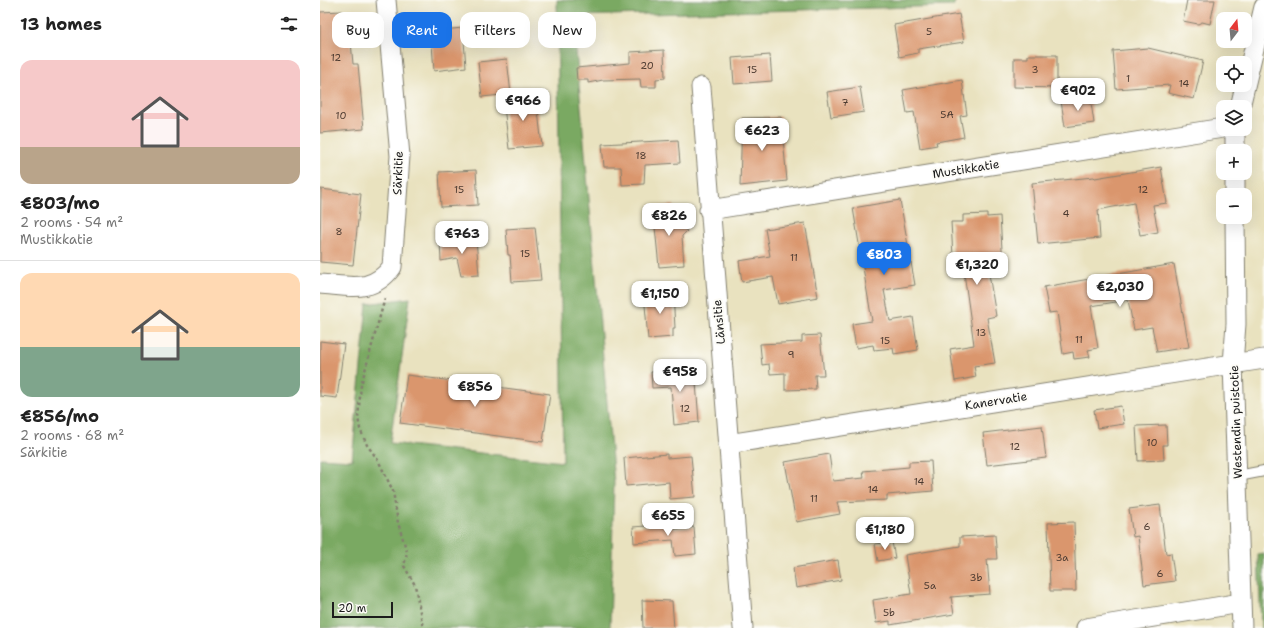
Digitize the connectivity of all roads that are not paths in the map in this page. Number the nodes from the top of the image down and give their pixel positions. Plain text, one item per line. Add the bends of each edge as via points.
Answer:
1 (386, 0) edge
2 (1264, 7) edge
3 (701, 87) dead end
4 (1242, 100) edge
5 (1216, 129) edge
6 (710, 210) junction
7 (1235, 224) edge
8 (320, 284) edge
9 (1264, 359) edge
10 (1233, 364) junction
11 (728, 444) junction
12 (1264, 472) edge
13 (1238, 476) junction
14 (1241, 602) junction
15 (743, 628) edge
16 (1086, 628) edge
17 (1242, 628) edge

1 - 8 street, Särkitie via 400,156 392,267 385,277 370,286
2 - 4 street
3 - 6 street, Länsitie
5 - 6 street, Mustikkatie
6 - 11 street, Länsitie
7 - 10 street, Westendin puistotie via 1236,324
9 - 10 street, Kanervatie
10 - 11 street, Kanervatie
10 - 13 street, Westendin puistotie
11 - 15 street, Länsitie
12 - 13 lane
13 - 14 street, Westendin puistotie
14 - 16 street
14 - 17 street, Westendin puistotie

